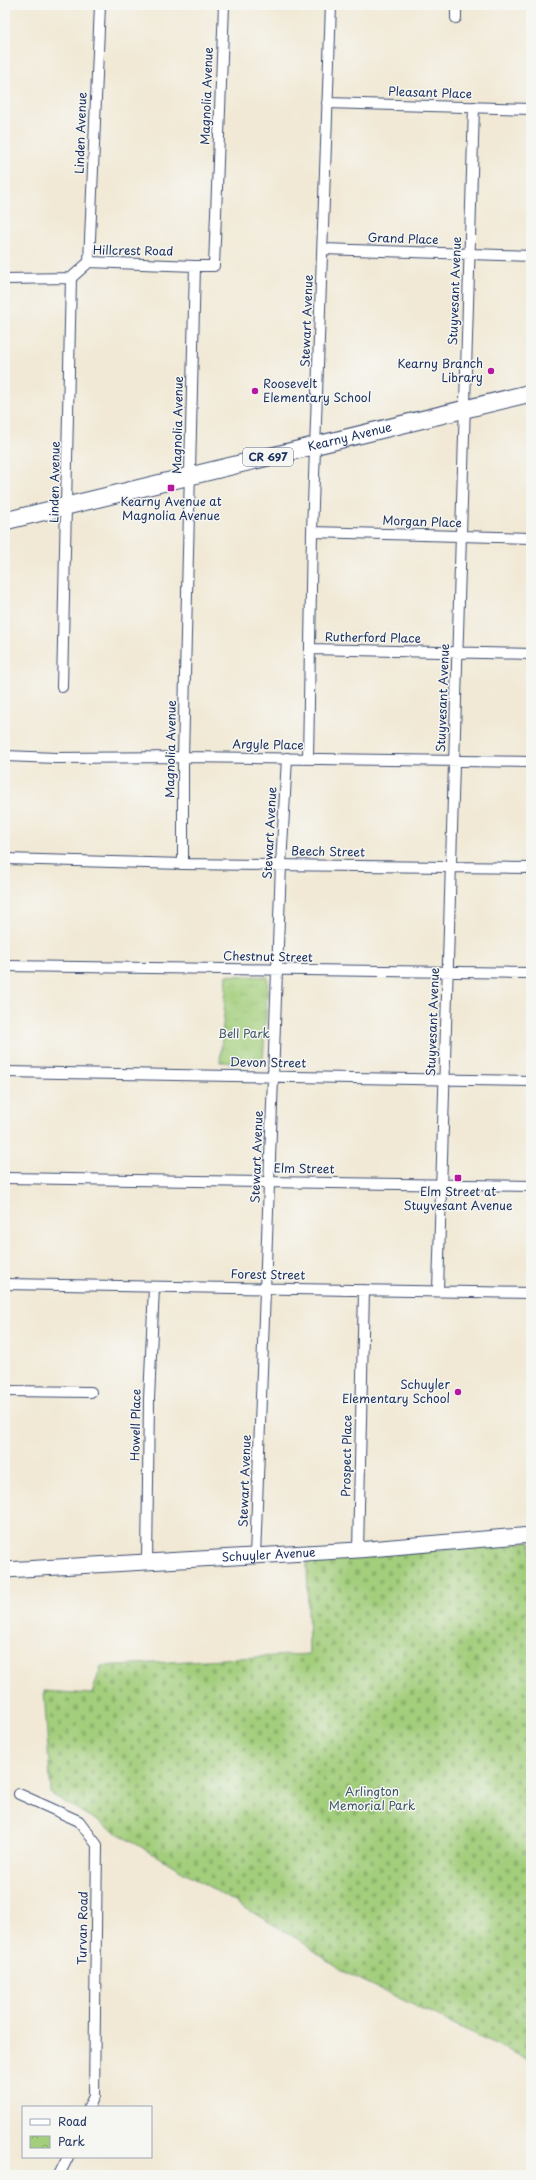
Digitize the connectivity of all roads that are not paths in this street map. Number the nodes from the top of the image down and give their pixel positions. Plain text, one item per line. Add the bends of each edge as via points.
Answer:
1 (100, 5) edge
2 (224, 5) edge
3 (331, 5) edge
4 (456, 5) edge
5 (456, 18) dead end
6 (327, 103) junction
7 (474, 108) junction
8 (531, 109) edge
9 (323, 249) junction
10 (470, 254) junction
11 (531, 256) edge
12 (89, 262) junction
13 (195, 266) junction
14 (71, 278) junction
15 (5, 279) edge
16 (531, 393) edge
17 (464, 409) junction
18 (316, 445) junction
19 (190, 475) junction
20 (67, 505) junction
21 (5, 521) edge
22 (312, 532) junction
23 (461, 536) junction
24 (531, 538) edge
25 (310, 649) junction
26 (458, 652) junction
27 (531, 654) edge
28 (62, 688) dead end
29 (5, 756) edge
30 (183, 757) junction
31 (287, 758) junction
32 (308, 758) junction
33 (455, 760) junction
34 (531, 762) edge
35 (5, 859) edge
36 (183, 864) junction
37 (281, 865) junction
38 (452, 867) junction
39 (531, 868) edge
40 (5, 966) edge
41 (277, 970) junction
42 (448, 972) junction
43 (531, 974) edge
44 (5, 1072) edge
45 (273, 1076) junction
46 (444, 1079) junction
47 (531, 1080) edge
48 (5, 1178) edge
49 (269, 1181) junction
50 (441, 1184) junction
51 (531, 1186) edge
52 (5, 1284) edge
53 (154, 1287) junction
54 (265, 1288) junction
55 (364, 1290) junction
56 (438, 1290) junction
57 (531, 1293) edge
58 (5, 1391) edge
59 (91, 1392) dead end
60 (531, 1535) edge
61 (358, 1550) junction
62 (255, 1557) junction
63 (147, 1563) junction
64 (5, 1570) edge
65 (19, 1794) dead end
66 (90, 2106) edge
67 (67, 2158) edge
68 (58, 2175) edge

1 - 12 street, Linden Avenue
2 - 13 street, Magnolia Avenue via 214,266
3 - 6 street, Stewart Avenue
4 - 5 street
6 - 7 street, Pleasant Place
6 - 9 street, Stewart Avenue
7 - 8 street, Pleasant Place
7 - 10 street, Stuyvesant Avenue
9 - 10 street, Grand Place
9 - 18 street, Stewart Avenue
10 - 11 street, Grand Place
10 - 17 street, Stuyvesant Avenue
12 - 13 street, Hillcrest Road
12 - 14 street, Hillcrest Road
13 - 19 street, Magnolia Avenue
14 - 15 street
14 - 20 street, Linden Avenue
16 - 17 main road, Kearny Avenue / CR 697
17 - 18 main road, Kearny Avenue / CR 697
17 - 23 street, Stuyvesant Avenue
18 - 19 main road, Kearny Avenue / CR 697
18 - 22 street, Stewart Avenue
19 - 20 main road, Kearny Avenue / CR 697
19 - 30 street, Magnolia Avenue
20 - 21 main road, Kearny Avenue / CR 697
20 - 28 street, Linden Avenue
22 - 23 street, Morgan Place
22 - 25 street, Stewart Avenue
23 - 24 street, Morgan Place
23 - 26 street, Stuyvesant Avenue
25 - 26 street, Rutherford Place
25 - 32 street, Stewart Avenue
26 - 27 street, Rutherford Place
26 - 33 street, Stuyvesant Avenue
29 - 30 street, Argyle Place
30 - 31 street, Argyle Place
30 - 36 street, Magnolia Avenue
31 - 32 street, Argyle Place
31 - 37 street, Stewart Avenue
32 - 33 street, Argyle Place
33 - 34 street, Argyle Place
33 - 38 street, Stuyvesant Avenue
35 - 36 street, Beech Street
36 - 37 street, Beech Street
37 - 38 street, Beech Street
37 - 41 street, Stewart Avenue
38 - 39 street, Beech Street
38 - 42 street, Stuyvesant Avenue
40 - 41 street, Chestnut Street
41 - 42 street, Chestnut Street
41 - 45 street, Stewart Avenue
42 - 43 street, Chestnut Street
42 - 46 street, Stuyvesant Avenue
44 - 45 street, Devon Street
45 - 46 street, Devon Street
45 - 49 street, Stewart Avenue
46 - 47 street, Devon Street
46 - 50 street, Stuyvesant Avenue
48 - 49 street, Elm Street
49 - 50 street, Elm Street
49 - 54 street, Stewart Avenue
50 - 51 street, Elm Street
50 - 56 street, Stuyvesant Avenue
52 - 53 street, Forest Street
53 - 54 street, Forest Street
53 - 63 street, Howell Place via 149,1399
54 - 55 street, Forest Street
54 - 62 street, Stewart Avenue
55 - 56 street, Forest Street
55 - 61 street, Prospect Place
56 - 57 street, Forest Street
58 - 59 street
60 - 61 main road, Schuyler Avenue
61 - 62 main road, Schuyler Avenue
62 - 63 main road, Schuyler Avenue
63 - 64 main road, Schuyler Avenue
65 - 66 street, Turvan Road via 79,1821 97,1845 94,2096
67 - 68 street

